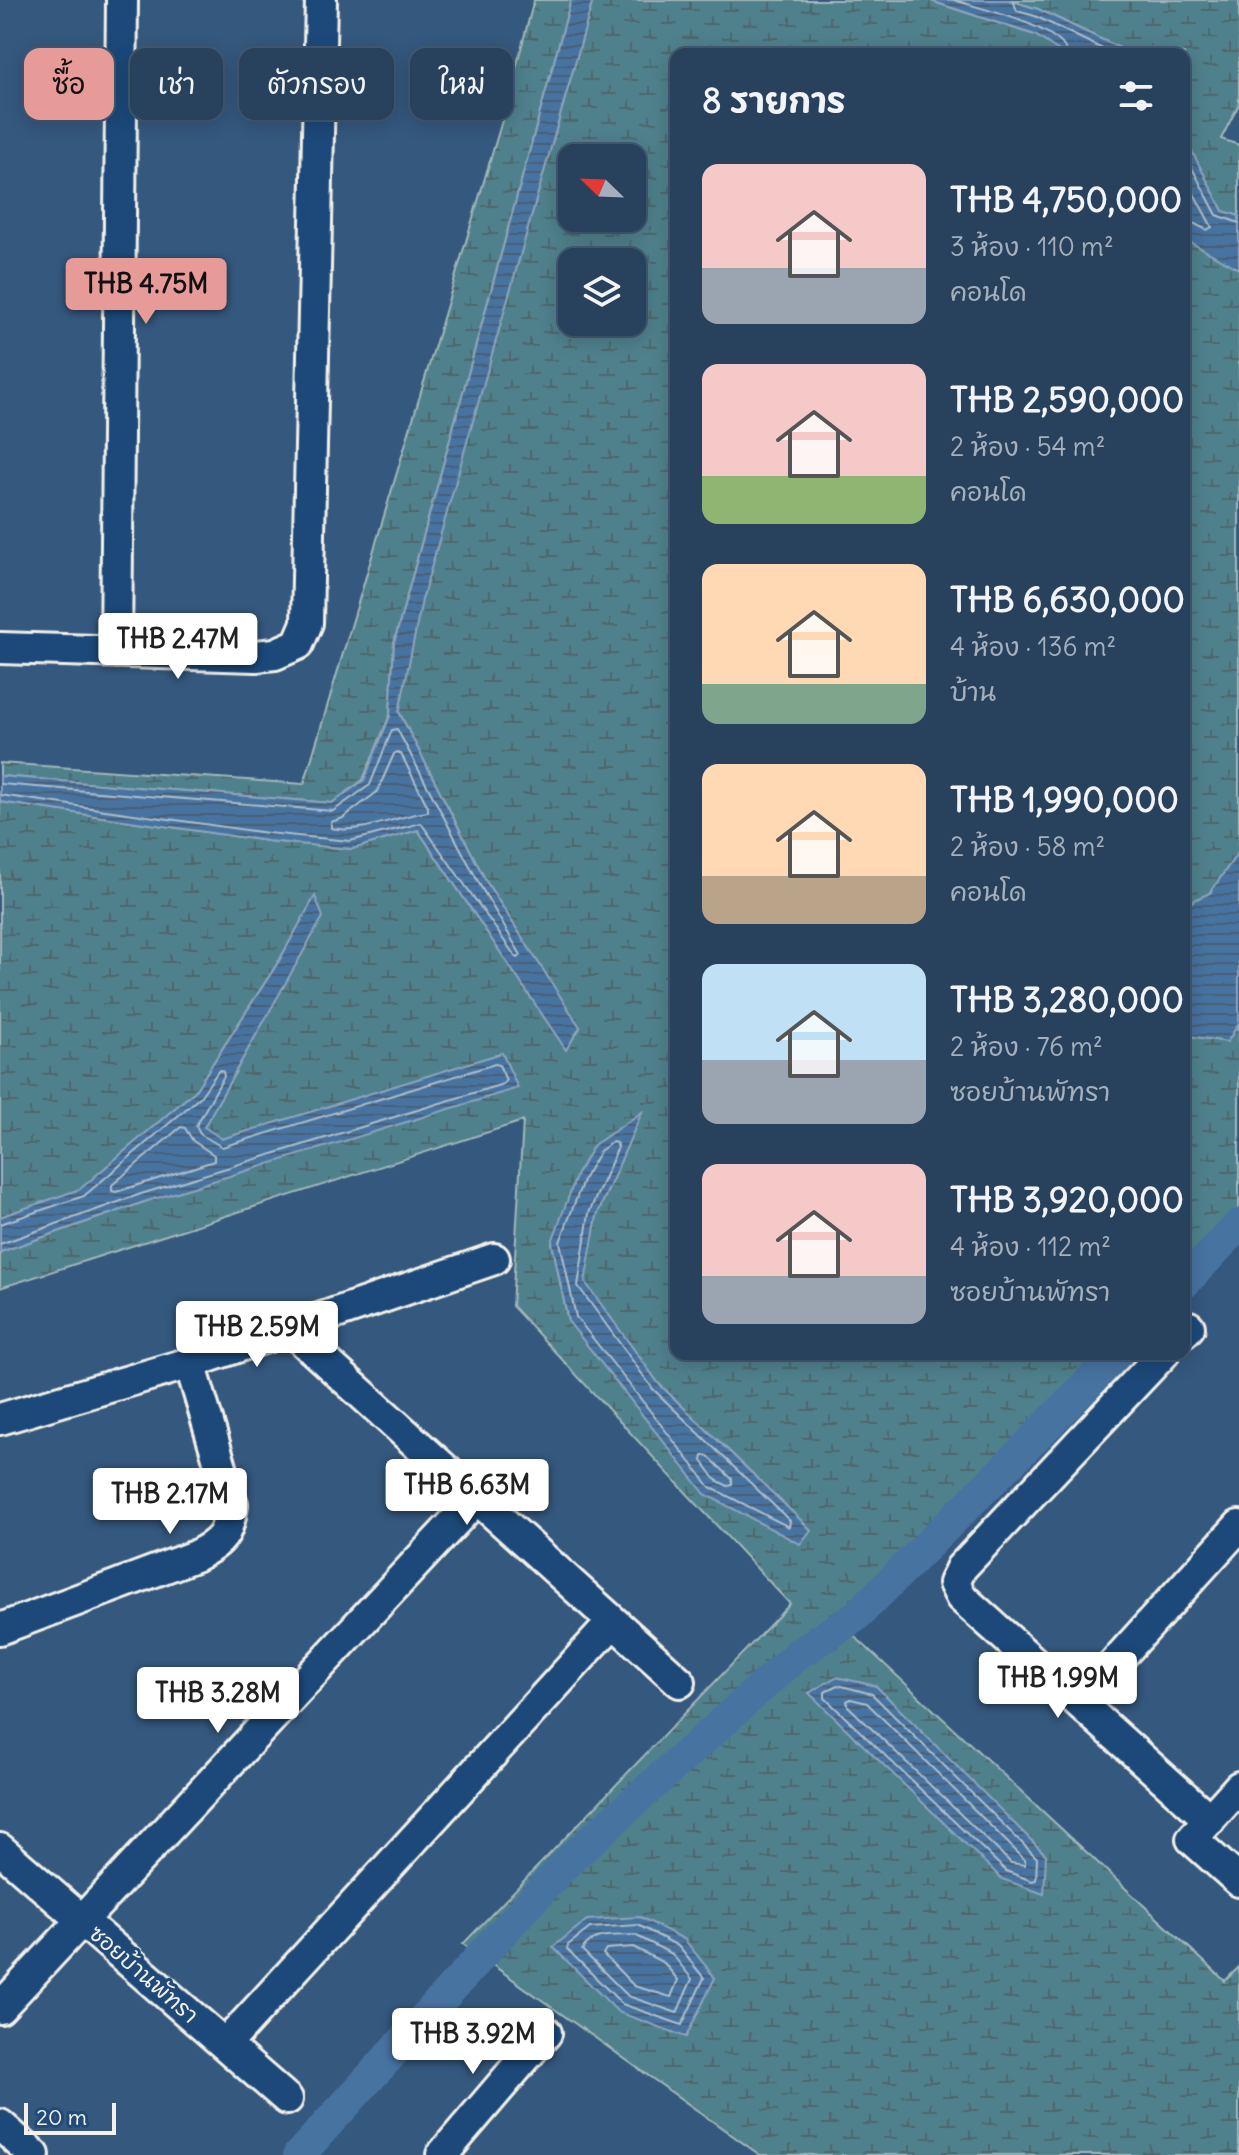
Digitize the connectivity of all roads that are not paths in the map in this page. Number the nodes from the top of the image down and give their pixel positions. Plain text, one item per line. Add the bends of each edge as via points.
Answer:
1 (122, 0) edge
2 (321, 0) edge
3 (0, 648) edge
4 (116, 652) junction
5 (494, 1259) dead end
6 (291, 1330) junction
7 (1157, 1360) edge
8 (190, 1363) junction
9 (0, 1419) edge
10 (476, 1499) junction
11 (1239, 1526) edge
12 (612, 1623) junction
13 (0, 1629) edge
14 (680, 1682) dead end
15 (1079, 1702) junction
16 (1239, 1787) edge
17 (1210, 1820) junction
18 (0, 1849) edge
19 (1239, 1881) edge
20 (82, 1920) junction
21 (0, 2008) edge
22 (546, 2033) dead end
23 (225, 2045) junction
24 (287, 2099) dead end
25 (0, 2125) edge
26 (34, 2155) edge
27 (442, 2155) edge

1 - 4 street
2 - 4 street via 307,623 298,644 275,654
3 - 4 street
5 - 6 street
6 - 8 street
6 - 10 street
7 - 15 street via 961,1568 954,1583 961,1597
8 - 9 street
8 - 13 street via 232,1504 229,1528 216,1546 195,1556
10 - 12 street
10 - 20 street
11 - 15 street
12 - 14 street
12 - 23 street
15 - 17 street
16 - 17 street
17 - 19 street via 1192,1839
18 - 20 street, ซอยบ้านพัทรา
20 - 21 street
20 - 23 street, ซอยบ้านพัทรา
22 - 27 street
23 - 24 street, ซอยบ้านพัทรา
25 - 26 street

